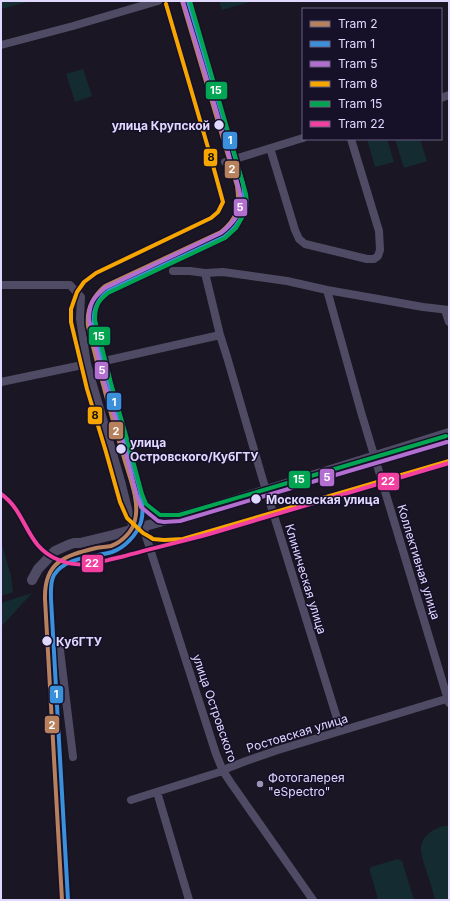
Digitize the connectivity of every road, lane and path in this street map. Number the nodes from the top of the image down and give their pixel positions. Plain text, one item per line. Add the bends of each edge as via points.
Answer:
1 (158, 1) edge
2 (1, 45) edge
3 (302, 138) edge
4 (351, 140) edge
5 (270, 148) junction
6 (225, 162) dead end
7 (173, 271) dead end
8 (205, 273) junction
9 (1, 285) edge
10 (328, 290) junction
11 (447, 310) edge
12 (449, 322) edge
13 (220, 336) junction
14 (100, 362) dead end
15 (87, 364) junction
16 (1, 382) edge
17 (449, 433) edge
18 (375, 456) junction
19 (266, 490) junction
20 (138, 528) junction
21 (32, 580) dead end
22 (60, 650) dead end
23 (449, 700) edge
24 (340, 731) junction
25 (73, 757) dead end
26 (223, 771) junction
27 (157, 792) junction
28 (130, 800) dead end
29 (189, 900) edge
30 (313, 900) edge

1 - 2 street
3 - 5 street
4 - 5 street via 378,231 380,250 374,259 305,244 299,239
5 - 6 street
7 - 8 street
8 - 10 street via 224,272
8 - 13 street, Клиническая улица
9 - 15 street, улица Островского via 70,285 81,297 80,319
10 - 11 street
10 - 18 street, Коллективная улица
11 - 12 street
13 - 14 street
13 - 19 street, Клиническая улица
15 - 16 street
15 - 20 street, улица Островского via 121,481
17 - 18 street
18 - 19 street
18 - 23 street, Коллективная улица
19 - 20 street
19 - 24 street, Клиническая улица
20 - 21 street via 61,548 38,569
20 - 26 street, улица Островского
22 - 25 street
23 - 24 street, Ростовская улица
24 - 26 street, Ростовская улица via 246,761
26 - 27 street, Ростовская улица
26 - 30 street, улица Островского
27 - 28 street, Ростовская улица
27 - 29 street

